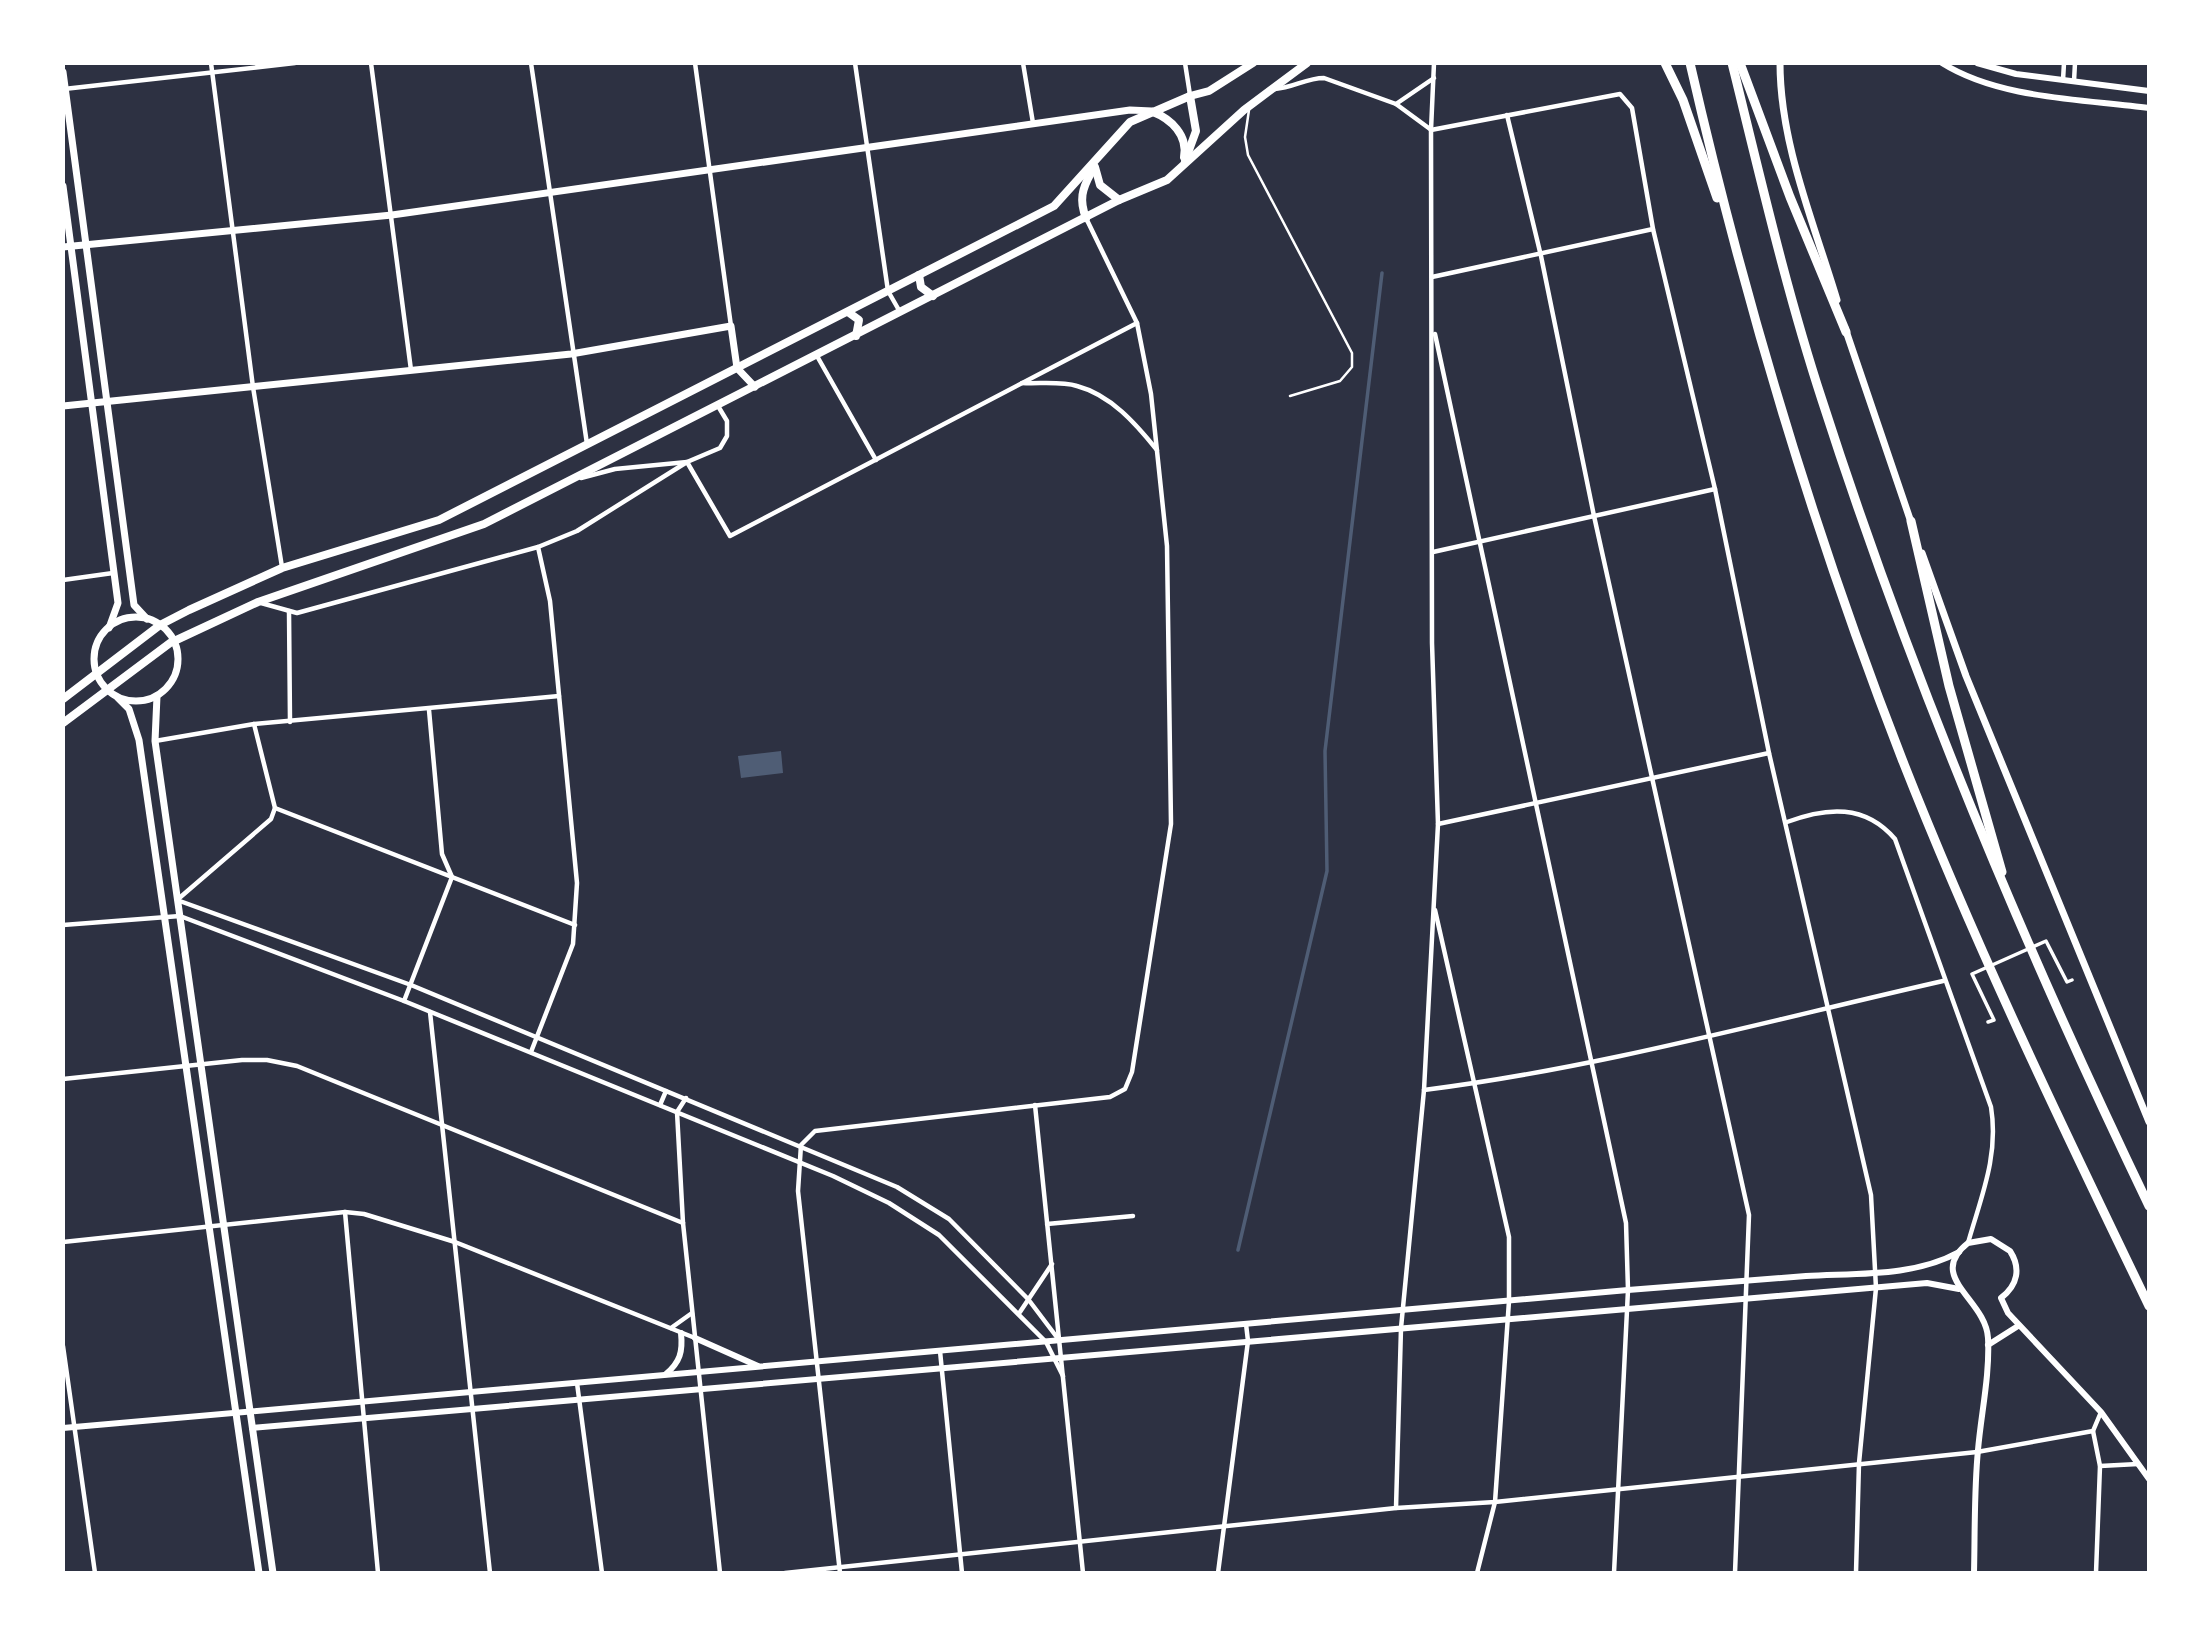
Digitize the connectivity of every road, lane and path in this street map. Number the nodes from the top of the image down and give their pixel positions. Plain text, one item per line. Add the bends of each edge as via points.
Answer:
1 (211, 63) edge
2 (295, 63) edge
3 (371, 63) edge
4 (531, 63) edge
5 (695, 63) edge
6 (855, 63) edge
7 (1023, 63) edge
8 (1185, 63) edge
9 (1253, 63) edge
10 (1307, 63) edge
11 (1434, 63) edge
12 (1665, 63) edge
13 (1690, 63) edge
14 (1732, 63) edge
15 (1740, 63) edge
16 (1780, 63) edge
17 (1942, 63) edge
18 (1978, 63) edge
19 (2064, 63) edge
20 (2076, 63) edge
21 (63, 72) edge
22 (212, 73) junction
23 (1434, 78) junction
24 (2063, 80) junction
25 (2074, 82) junction
26 (64, 89) edge
27 (1271, 89) junction
28 (2149, 91) edge
29 (1190, 96) junction
30 (1250, 104) junction
31 (1396, 104) junction
32 (2149, 108) edge
33 (1153, 111) junction
34 (1507, 115) junction
35 (1033, 123) junction
36 (1431, 130) junction
37 (866, 146) junction
38 (1095, 164) junction
39 (1182, 167) junction
40 (710, 169) junction
41 (63, 186) edge
42 (549, 194) junction
43 (1119, 200) junction
44 (392, 215) junction
45 (1086, 218) junction
46 (1653, 229) junction
47 (234, 232) junction
48 (87, 245) junction
49 (63, 247) edge
50 (72, 247) junction
51 (1541, 256) junction
52 (1738, 258) junction
53 (919, 275) junction
54 (1432, 277) junction
55 (888, 291) junction
56 (933, 296) junction
57 (848, 312) junction
58 (900, 313) junction
59 (1137, 323) junction
60 (1432, 323) junction
61 (731, 326) junction
62 (1846, 332) junction
63 (856, 335) junction
64 (571, 354) junction
65 (817, 356) junction
66 (737, 368) junction
67 (411, 370) junction
68 (1022, 383) junction
69 (253, 387) junction
70 (755, 387) junction
71 (1290, 396) dead end
72 (108, 400) junction
73 (92, 402) junction
74 (63, 406) edge
75 (718, 406) junction
76 (587, 444) junction
77 (1158, 451) junction
78 (876, 460) junction
79 (687, 462) junction
80 (566, 483) junction
81 (1715, 489) junction
82 (1594, 516) junction
83 (1911, 521) junction
84 (1481, 541) junction
85 (538, 547) junction
86 (1433, 552) junction
87 (282, 568) junction
88 (114, 572) junction
89 (63, 580) edge
90 (258, 602) junction
91 (289, 611) junction
92 (147, 619) junction
93 (160, 625) junction
94 (109, 628) junction
95 (174, 641) junction
96 (96, 674) junction
97 (107, 690) junction
98 (157, 696) junction
99 (559, 696) junction
100 (118, 698) junction
101 (63, 699) edge
102 (429, 710) junction
103 (290, 722) junction
104 (63, 723) edge
105 (254, 724) junction
106 (155, 741) junction
107 (1769, 753) junction
108 (1650, 776) junction
109 (1534, 803) junction
110 (275, 808) junction
111 (1787, 822) junction
112 (1438, 824) junction
113 (452, 877) junction
114 (177, 900) junction
115 (1434, 903) junction
116 (2015, 914) junction
117 (180, 916) junction
118 (163, 917) junction
119 (63, 925) edge
120 (575, 925) junction
121 (2072, 979) dead end
122 (1943, 981) junction
123 (411, 985) junction
124 (404, 1001) junction
125 (1826, 1009) junction
126 (429, 1012) junction
127 (1988, 1022) dead end
128 (1709, 1037) junction
129 (537, 1038) junction
130 (531, 1052) junction
131 (1591, 1060) junction
132 (202, 1064) junction
133 (184, 1065) junction
134 (63, 1079) edge
135 (1476, 1084) junction
136 (1424, 1090) junction
137 (666, 1091) junction
138 (686, 1098) junction
139 (660, 1105) junction
140 (1035, 1105) junction
141 (677, 1112) junction
142 (2149, 1122) edge
143 (440, 1125) junction
144 (802, 1146) junction
145 (800, 1162) junction
146 (2149, 1206) edge
147 (345, 1212) junction
148 (1133, 1216) dead end
149 (683, 1223) junction
150 (1048, 1224) junction
151 (225, 1225) junction
152 (208, 1227) junction
153 (63, 1242) edge
154 (455, 1242) junction
155 (1968, 1243) junction
156 (1958, 1252) junction
157 (1052, 1264) junction
158 (1876, 1272) junction
159 (1748, 1280) junction
160 (1876, 1288) junction
161 (1959, 1289) junction
162 (1628, 1290) junction
163 (1028, 1298) junction
164 (1748, 1298) junction
165 (1509, 1301) junction
166 (2149, 1306) edge
167 (1627, 1308) junction
168 (1403, 1310) junction
169 (693, 1312) junction
170 (1020, 1313) junction
171 (1507, 1319) junction
172 (1246, 1324) junction
173 (2018, 1326) junction
174 (1401, 1328) junction
175 (670, 1329) junction
176 (1182, 1330) junction
177 (681, 1333) junction
178 (695, 1338) junction
179 (1059, 1341) junction
180 (1248, 1341) junction
181 (1046, 1342) junction
182 (1988, 1345) junction
183 (63, 1346) edge
184 (1185, 1347) junction
185 (940, 1351) junction
186 (1062, 1357) junction
187 (1052, 1358) junction
188 (815, 1362) junction
189 (760, 1367) junction
190 (941, 1368) junction
191 (699, 1372) junction
192 (666, 1375) junction
193 (1063, 1376) junction
194 (818, 1378) junction
195 (577, 1382) junction
196 (701, 1389) junction
197 (471, 1392) junction
198 (580, 1399) junction
199 (363, 1401) junction
200 (473, 1409) junction
201 (250, 1411) junction
202 (234, 1412) junction
203 (2101, 1412) junction
204 (365, 1419) junction
205 (75, 1427) junction
206 (63, 1428) edge
207 (252, 1428) junction
208 (2094, 1431) junction
209 (1978, 1452) junction
210 (1859, 1463) junction
211 (2141, 1464) junction
212 (2100, 1466) junction
213 (1738, 1476) junction
214 (2149, 1479) edge
215 (1616, 1490) junction
216 (1495, 1502) junction
217 (1396, 1508) junction
218 (1224, 1528) junction
219 (1080, 1542) junction
220 (960, 1555) junction
221 (839, 1570) edge
222 (95, 1573) edge
223 (258, 1573) edge
224 (273, 1573) edge
225 (378, 1573) edge
226 (490, 1573) edge
227 (602, 1573) edge
228 (720, 1573) edge
229 (785, 1573) edge
230 (962, 1573) edge
231 (1083, 1573) edge
232 (1218, 1573) edge
233 (1477, 1573) edge
234 (1614, 1573) edge
235 (1735, 1573) edge
236 (1856, 1573) edge
237 (1974, 1573) edge
238 (2096, 1573) edge

1 - 22 street
2 - 22 street
3 - 44 street
4 - 42 street
5 - 40 street
6 - 37 street
7 - 35 street
8 - 29 street
9 - 29 main road via 1209,91
10 - 27 main road
11 - 23 street
12 - 52 highway via 1684,100
13 - 52 highway
14 - 116 highway via 1825,410 1878,569
15 - 62 highway
16 - 62 main road via 1795,167
17 - 32 street via 1978,83 2005,89
18 - 24 street via 2016,75
19 - 24 street
20 - 25 street
21 - 26 main road
22 - 26 street
22 - 47 street
23 - 31 street
23 - 36 street
24 - 25 street
25 - 28 street
26 - 48 main road
27 - 30 main road
27 - 31 street via 1289,89 1324,78
29 - 33 main road
29 - 39 main road via 1196,131
30 - 39 main road
30 - 71 lane via 1245,137 1248,155 1352,353 1352,367 1340,381
31 - 36 street
33 - 35 main road
33 - 38 main road via 1130,122
33 - 39 main road via 1169,118 1179,131 1186,147
34 - 36 street
34 - 46 street via 1620,94 1632,108
34 - 51 street
35 - 37 main road
36 - 54 street
37 - 40 main road
37 - 55 street
38 - 43 main road via 1100,185
38 - 45 main road via 1082,188
38 - 53 main road via 1054,206
39 - 43 main road via 1167,180
40 - 42 main road
40 - 61 street
41 - 50 main road
42 - 44 main road
42 - 64 street
43 - 45 main road
44 - 47 main road
44 - 67 street
45 - 56 main road
45 - 59 street
46 - 51 street
46 - 81 street
47 - 48 main road
47 - 69 street
48 - 50 main road
48 - 72 main road
49 - 50 main road
50 - 73 main road
51 - 54 street
51 - 82 street
52 - 166 highway via 1819,523 1903,761 2028,1058
53 - 55 main road
53 - 56 main road via 921,286
54 - 60 street
55 - 57 main road
55 - 58 street
56 - 58 main road
57 - 63 main road via 859,320
57 - 66 main road
58 - 63 main road
59 - 68 street
59 - 77 street
60 - 84 street
60 - 86 street
61 - 64 main road
61 - 66 main road
62 - 83 main road
63 - 65 main road
64 - 67 main road
64 - 76 street
65 - 70 main road
65 - 78 street
66 - 70 main road
66 - 76 main road
67 - 69 main road
68 - 77 street via 1076,386 1103,398 1135,423
68 - 78 street
69 - 72 main road
69 - 87 street
70 - 75 main road
72 - 73 main road
72 - 92 main road via 134,605
73 - 74 main road
73 - 88 main road
75 - 79 street via 727,421 727,436 720,448
75 - 80 main road
76 - 87 main road via 439,520
77 - 140 street via 1167,546 1171,824 1132,1072 1125,1089 1115,1096
78 - 79 street via 730,536
79 - 80 street via 615,468
79 - 85 street via 577,531
80 - 90 main road via 484,524
81 - 82 street
81 - 107 street
82 - 84 street
82 - 108 street
83 - 116 highway via 1959,724
83 - 142 main road via 1966,676
84 - 86 street
84 - 109 street
85 - 91 street via 298,613
85 - 99 street via 550,601
86 - 112 street
87 - 93 main road
88 - 89 street
88 - 94 main road via 118,603
90 - 91 street
90 - 95 main road
91 - 103 street
92 - 93 main road
92 - 94 main road via 128,618
93 - 95 main road
93 - 96 main road
94 - 96 main road via 95,648
95 - 97 main road
95 - 98 main road via 177,670
96 - 97 main road
96 - 101 main road
97 - 100 main road
97 - 104 main road
98 - 100 main road via 134,702
98 - 106 main road
99 - 102 street
99 - 120 street via 577,883
100 - 118 main road via 129,709 139,740
102 - 103 street
102 - 113 street via 442,855
103 - 105 street
105 - 106 street
105 - 110 street
106 - 114 main road
107 - 108 street
107 - 111 street
108 - 109 street
108 - 128 street
109 - 112 street
109 - 131 street
110 - 113 street
110 - 114 street via 271,819
111 - 122 street via 1834,810 1858,812 1882,824 1895,839
111 - 125 street
112 - 115 street
113 - 120 street
113 - 123 street
114 - 117 main road
114 - 123 street
115 - 135 street
115 - 136 street
116 - 146 highway
117 - 118 street
117 - 124 street
117 - 132 main road
118 - 119 street
118 - 133 main road
120 - 129 street via 573,944
121 - 127 street via 2067,982 2046,941 1972,974 1994,1020
122 - 125 street
122 - 155 street via 1975,1059 1993,1120 1990,1170
123 - 124 street
123 - 129 street
124 - 126 street
125 - 128 street
125 - 158 street via 1871,1195
126 - 130 street
126 - 143 street
128 - 131 street
128 - 159 street via 1744,1187 1750,1241
129 - 130 street
129 - 137 street
130 - 139 street
131 - 135 street
131 - 162 street via 1626,1223
132 - 133 street
132 - 143 street via 267,1060 297,1066
132 - 151 main road
133 - 134 street
133 - 152 main road
135 - 136 street
135 - 165 street via 1509,1237
136 - 168 street
137 - 138 street
137 - 139 street
138 - 141 street
138 - 144 street
139 - 141 street
140 - 144 street via 815,1131
140 - 150 street
141 - 145 street
141 - 149 street
143 - 149 street
143 - 154 street
144 - 145 street
144 - 163 street via 897,1187 949,1220
145 - 170 street via 889,1203 939,1235
145 - 188 street via 797,1181
147 - 151 street
147 - 154 street
147 - 199 street
148 - 150 street
149 - 169 street
150 - 157 street
151 - 152 street
151 - 201 main road
152 - 153 street
152 - 202 main road
154 - 175 street
154 - 197 street
155 - 156 street
155 - 173 street via 1991,1239 2010,1251 2017,1265 2015,1280 2001,1297
156 - 158 street via 1940,1263
156 - 161 street via 1953,1275
157 - 163 street
157 - 179 street
158 - 159 street
158 - 160 street
159 - 162 street
159 - 164 street
160 - 161 street via 1927,1283
160 - 164 street
160 - 210 street
161 - 182 street via 1983,1317
162 - 165 street
162 - 167 street
163 - 170 street
163 - 179 street
164 - 167 street
164 - 213 street
165 - 168 street
165 - 171 street
167 - 171 street
167 - 215 street
168 - 172 street
168 - 174 street
169 - 175 street
169 - 178 street
170 - 181 street
171 - 174 street
171 - 216 street
172 - 176 street
172 - 180 street
173 - 182 street
173 - 203 street
174 - 180 street
174 - 217 street
175 - 177 street
176 - 179 street
176 - 184 street
177 - 178 street
177 - 192 street via 678,1364
178 - 189 street
178 - 191 street
179 - 181 street
179 - 186 street
180 - 184 street
180 - 218 street
181 - 185 street
181 - 187 street
182 - 209 street
183 - 205 street
184 - 186 street
185 - 188 street
185 - 190 street
186 - 187 street
186 - 193 street
187 - 190 street
187 - 193 street
188 - 189 street
188 - 194 street
189 - 191 street
190 - 194 street
190 - 220 street
191 - 192 street
191 - 196 street
192 - 195 street
193 - 219 street
194 - 196 street
194 - 221 street
195 - 197 street
195 - 198 street
196 - 198 street
196 - 228 street
197 - 199 street
197 - 200 street
198 - 200 street
198 - 227 street
199 - 201 street
199 - 204 street
200 - 204 street
200 - 226 street
201 - 202 street
201 - 207 main road
202 - 205 street
202 - 223 main road
203 - 208 street
203 - 211 street
204 - 207 street
204 - 225 street
205 - 206 street
205 - 222 street
207 - 224 main road
208 - 209 street
208 - 212 street
209 - 210 street
209 - 237 street
210 - 213 street
210 - 236 street
211 - 212 street
211 - 214 street
212 - 238 street
213 - 215 street
213 - 235 street
215 - 216 street
215 - 234 street
216 - 217 street
216 - 233 street
217 - 218 street
218 - 219 street
218 - 232 street
219 - 220 street
219 - 231 street
220 - 221 street
220 - 230 street
221 - 229 street

